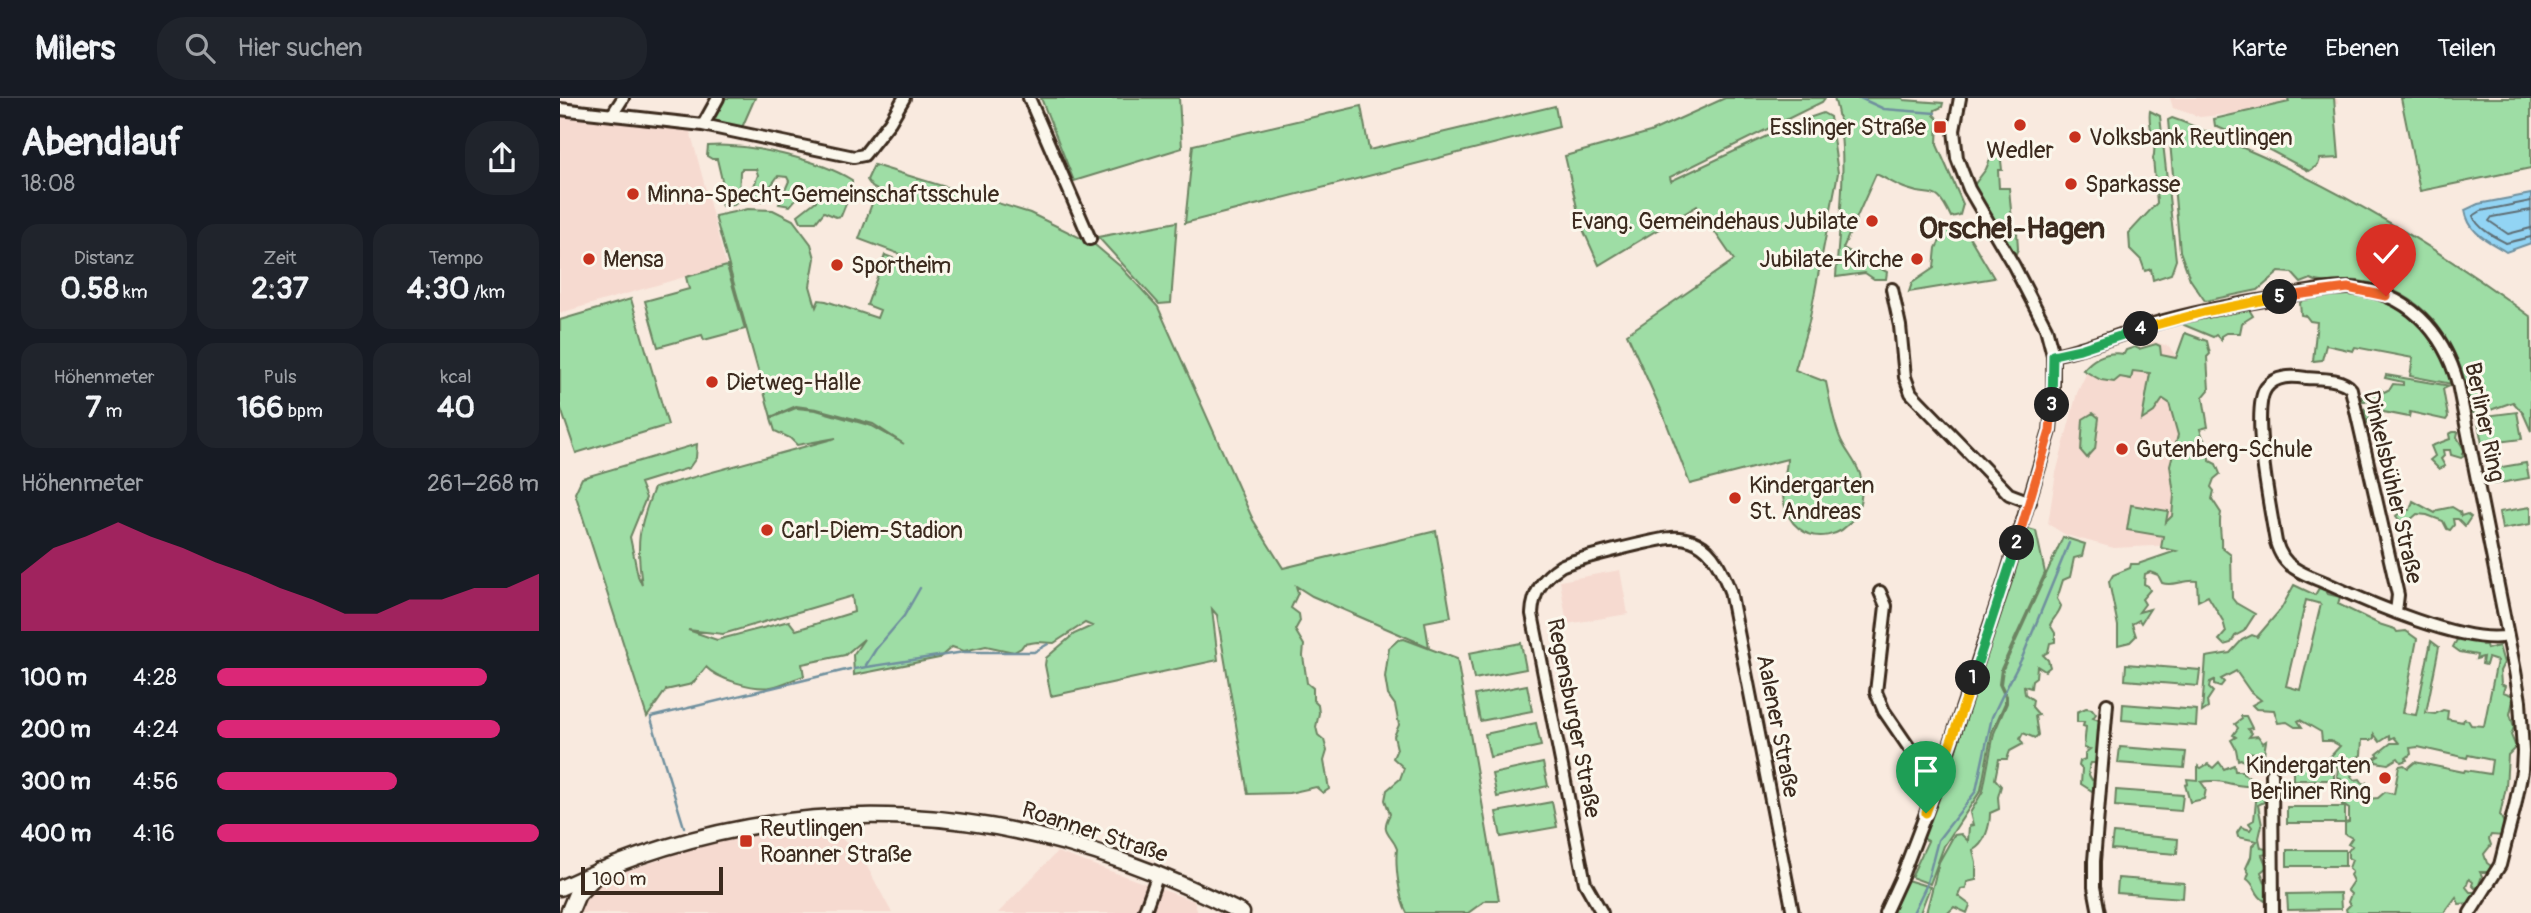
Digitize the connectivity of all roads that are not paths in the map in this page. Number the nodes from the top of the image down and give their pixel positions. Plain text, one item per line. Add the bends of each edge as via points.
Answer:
1 (623, 98) edge
2 (719, 98) edge
3 (904, 98) edge
4 (1028, 98) edge
5 (1960, 98) edge
6 (560, 109) edge
7 (612, 115) junction
8 (703, 125) junction
9 (1090, 239) dead end
10 (1892, 289) dead end
11 (2053, 355) junction
12 (2030, 502) junction
13 (1709, 551) joint
14 (1880, 592) dead end
15 (2396, 612) junction
16 (2508, 636) junction
17 (2107, 704) dead end
18 (2527, 731) edge
19 (2527, 752) edge
20 (2272, 774) dead end
21 (1936, 787) junction
22 (600, 871) junction
23 (1158, 874) junction
24 (560, 888) edge
25 (569, 913) edge
26 (1144, 913) edge
27 (1242, 913) edge
28 (1602, 913) edge
29 (1793, 913) edge
30 (1885, 913) edge
31 (2099, 913) edge
32 (2273, 913) edge
33 (2470, 913) edge

1 - 7 street
2 - 8 street
3 - 8 street via 871,147 854,157
4 - 9 street
5 - 11 street via 1954,130 1957,158 1969,189 2041,318
6 - 7 street
7 - 8 street
10 - 12 street via 1911,393 2009,495
11 - 12 street via 2050,431
11 - 16 street, Berliner Ring via 2179,317 2319,291 2362,289 2407,307 2434,333 2452,363
12 - 21 street
13 - 28 street, Regensburger Straße via 1699,543 1671,538 1564,564 1540,584 1533,600 1532,614 1585,883
13 - 29 street, Aalener Straße via 1730,591
14 - 21 street via 1886,606 1876,692
15 - 15 street, Dinkelsbühler Straße via 2398,594 2351,389 2346,383 2285,377 2270,383 2262,398 2263,460 2280,554 2293,568
15 - 16 street via 2477,635
16 - 18 street, Berliner Ring
17 - 31 street via 2094,861
18 - 19 street, Berliner Ring
19 - 33 street, Berliner Ring via 2500,865
20 - 32 street
21 - 30 street
22 - 23 street, Roanner Straße via 741,828 872,815 942,818 1008,828 1100,852
22 - 24 street, Roanner Straße
22 - 25 main road via 582,888
23 - 26 street
23 - 27 street, Roanner Straße

